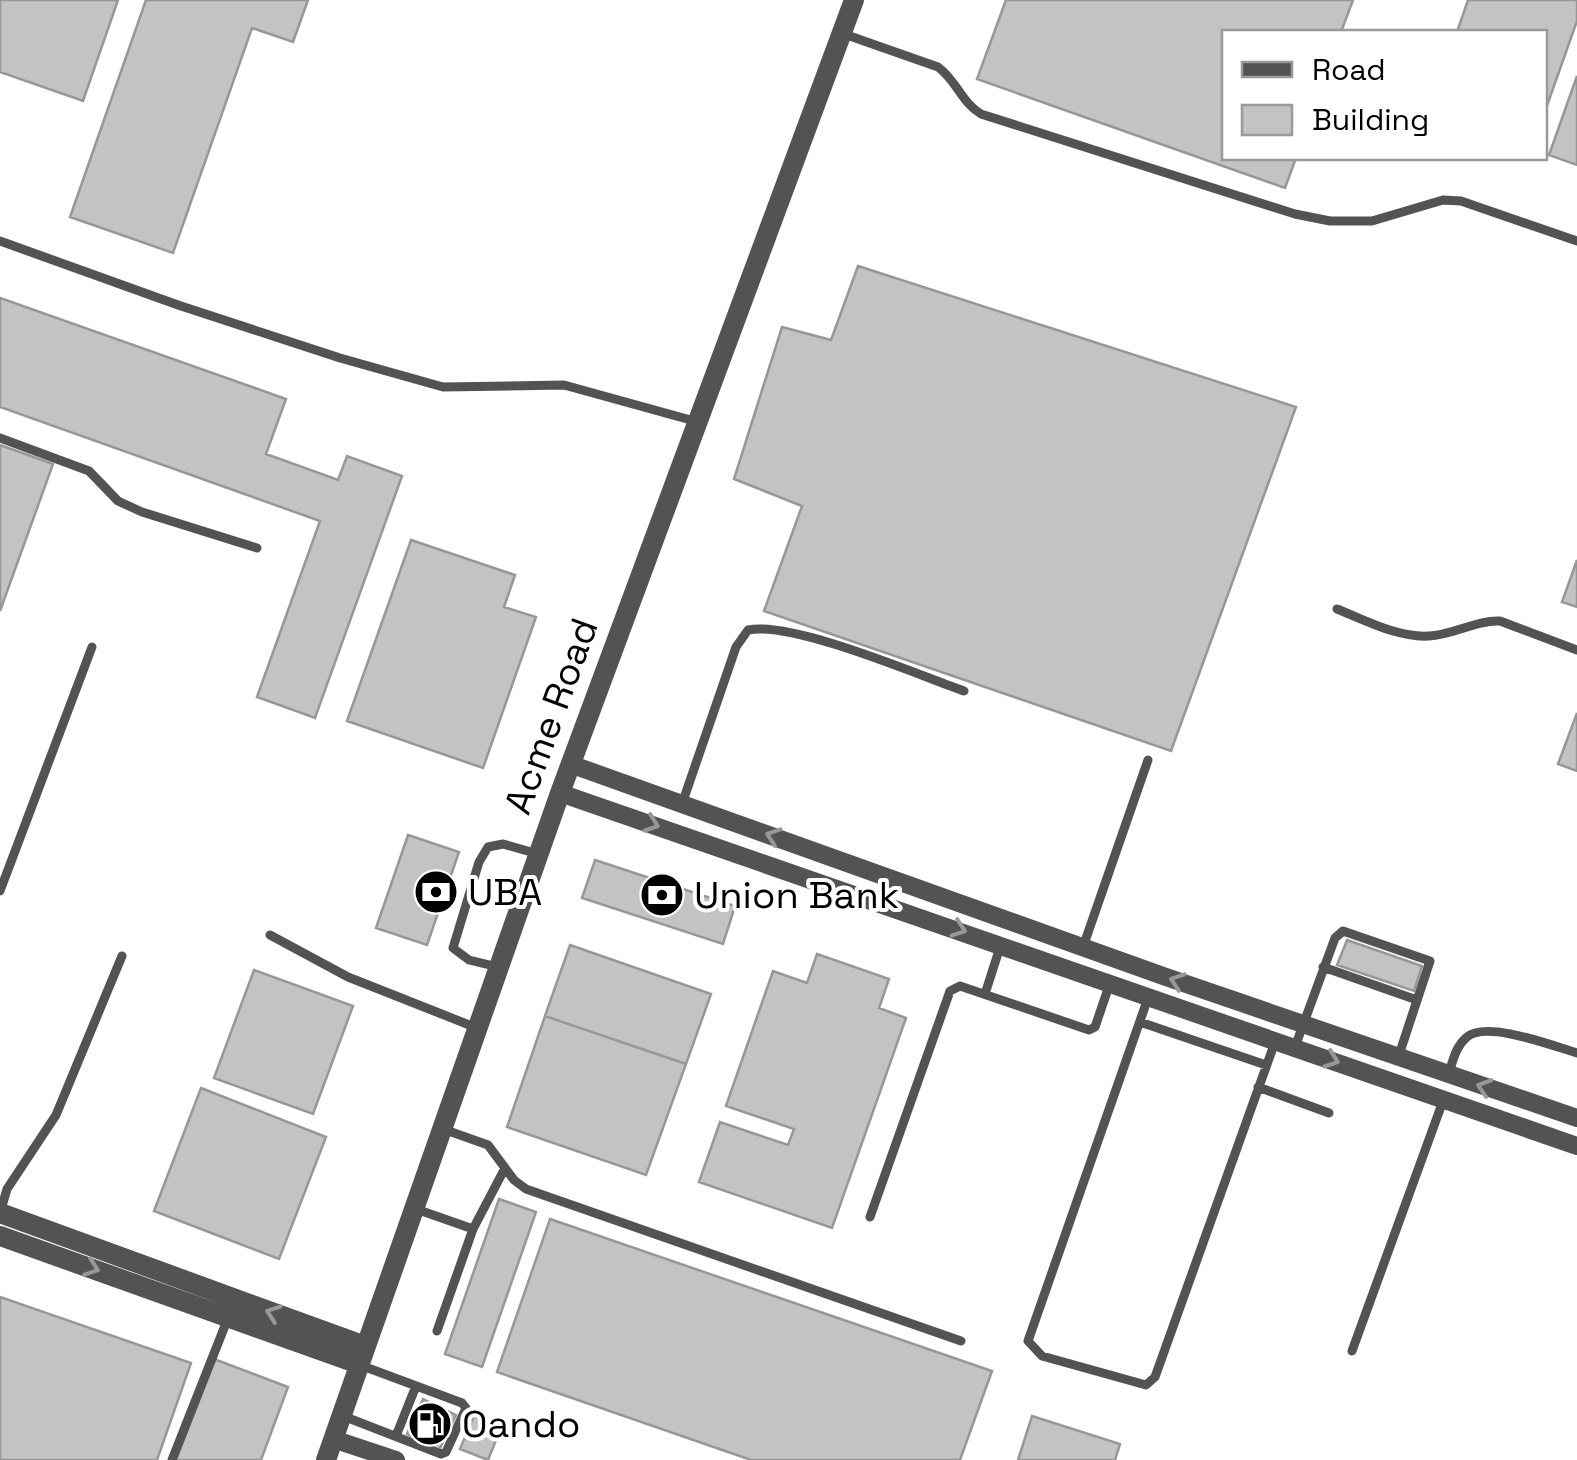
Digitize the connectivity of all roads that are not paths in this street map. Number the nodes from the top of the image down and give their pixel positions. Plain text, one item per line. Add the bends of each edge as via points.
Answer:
1 (854, 0) edge
2 (841, 33) junction
3 (0, 241) edge
4 (1577, 241) edge
5 (698, 422) junction
6 (0, 438) edge
7 (257, 548) dead end
8 (1337, 609) dead end
9 (92, 647) dead end
10 (1577, 650) edge
11 (964, 692) dead end
12 (1148, 760) dead end
13 (570, 764) junction
14 (560, 793) junction
15 (682, 804) junction
16 (808, 848) junction
17 (538, 854) junction
18 (800, 875) junction
19 (0, 891) edge
20 (270, 934) dead end
21 (1001, 944) junction
22 (1083, 947) junction
23 (122, 956) dead end
24 (498, 967) junction
25 (1324, 967) junction
26 (1110, 983) junction
27 (984, 994) junction
28 (1149, 997) junction
29 (1417, 1000) junction
30 (1140, 1022) junction
31 (1303, 1024) junction
32 (477, 1028) junction
33 (1276, 1040) junction
34 (1295, 1047) junction
35 (1577, 1052) edge
36 (1398, 1058) junction
37 (1266, 1064) junction
38 (1449, 1076) junction
39 (1258, 1087) junction
40 (1443, 1101) junction
41 (1329, 1114) dead end
42 (1577, 1118) edge
43 (441, 1128) junction
44 (1577, 1146) edge
45 (505, 1168) junction
46 (413, 1208) junction
47 (0, 1213) edge
48 (870, 1218) dead end
49 (473, 1230) junction
50 (0, 1236) edge
51 (229, 1316) junction
52 (437, 1331) dead end
53 (961, 1341) dead end
54 (1352, 1351) dead end
55 (362, 1355) junction
56 (416, 1386) junction
57 (340, 1415) junction
58 (396, 1436) junction
59 (332, 1438) junction
60 (172, 1460) edge
61 (326, 1460) edge
62 (396, 1460) edge

1 - 2 street, Acme Road
2 - 4 lane via 938,67 981,114 1294,214 1372,221 1432,203 1461,202
2 - 5 street, Acme Road
3 - 5 lane via 178,305 443,387 564,385
5 - 13 street, Acme Road
6 - 7 lane via 89,471 118,500 142,512
8 - 10 lane via 1404,634 1430,636 1500,621
9 - 19 lane
11 - 15 lane via 805,637 766,627 748,630 736,646
12 - 22 lane
13 - 14 street, Acme Road
13 - 15 street
14 - 17 street, Acme Road
14 -> 18 street
16 -> 15 street
16 - 18 street
16 - 22 street
17 - 24 street, Acme Road
17 - 24 lane via 503,844 488,847 479,862 452,948
18 -> 21 street
20 - 32 lane via 348,977
21 - 26 street
21 - 27 lane
31 -> 22 street
23 - 47 lane via 56,1114
24 - 32 street, Acme Road
25 - 29 lane
25 - 29 lane via 1343,931 1428,959
25 - 31 lane
26 - 27 lane via 1088,1030
26 - 28 street
27 - 48 lane via 960,986 950,991
28 - 30 lane
28 - 33 street
29 - 36 lane
30 - 37 lane
30 - 39 lane via 1028,1341 1042,1356 1146,1385 1155,1376
31 - 34 lane
31 - 36 street
32 - 43 street, Acme Road
33 - 34 street
33 - 37 lane
34 -> 40 street
35 - 38 lane via 1475,1032 1456,1051
36 - 38 street
37 - 39 lane
42 -> 38 street
39 - 41 lane
40 - 44 street
40 - 54 lane
43 - 45 lane via 488,1145
43 - 46 street, Acme Road
45 - 49 lane
45 - 53 lane via 526,1188
46 - 49 lane
46 - 55 street, Acme Road
55 -> 47 street
49 - 52 lane
50 -> 51 street
51 - 55 street
51 - 60 lane
55 - 56 lane
55 - 57 street, Acme Road
56 - 58 lane
56 - 58 lane via 466,1408 444,1454
57 - 58 lane
57 - 59 street, Acme Road
59 - 61 street, Acme Road
59 - 62 street

